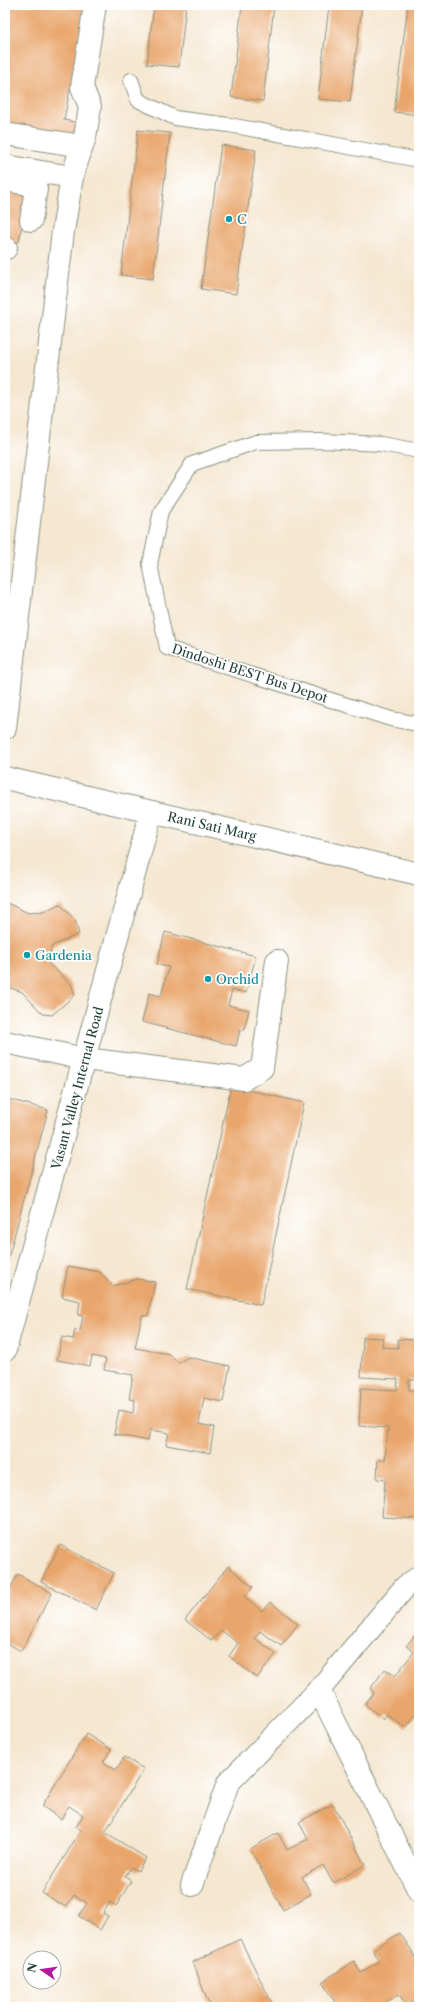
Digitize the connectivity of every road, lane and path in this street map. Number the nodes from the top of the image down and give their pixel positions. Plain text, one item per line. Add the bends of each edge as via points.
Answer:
1 (94, 5) edge
2 (130, 80) dead end
3 (5, 134) edge
4 (82, 146) junction
5 (419, 160) edge
6 (5, 166) edge
7 (72, 177) junction
8 (5, 180) edge
9 (31, 220) dead end
10 (419, 451) edge
11 (419, 724) edge
12 (5, 728) edge
13 (5, 778) edge
14 (149, 820) junction
15 (419, 874) edge
16 (277, 961) dead end
17 (5, 1042) edge
18 (85, 1059) junction
19 (5, 1350) edge
20 (419, 1577) edge
21 (320, 1690) junction
22 (192, 1885) dead end
23 (419, 1891) edge

1 - 4 street via 82,87 90,107
2 - 5 lane via 138,100 175,118 229,125
3 - 4 street
4 - 7 street
6 - 7 street
7 - 12 street via 63,231
8 - 9 street via 28,184 36,189
10 - 11 lane, Dindoshi BEST Bus Depot via 381,444 323,441 256,442 192,464 161,511 150,564 167,648 391,719
13 - 14 street, Rani Sati Marg
14 - 15 street, Rani Sati Marg
14 - 18 street, Vasant Valley Internal Road
16 - 18 street via 262,1068 244,1079
17 - 18 street
18 - 19 street, Vasant Valley Internal Road
20 - 21 street via 405,1587
21 - 22 street via 228,1783
21 - 23 street

